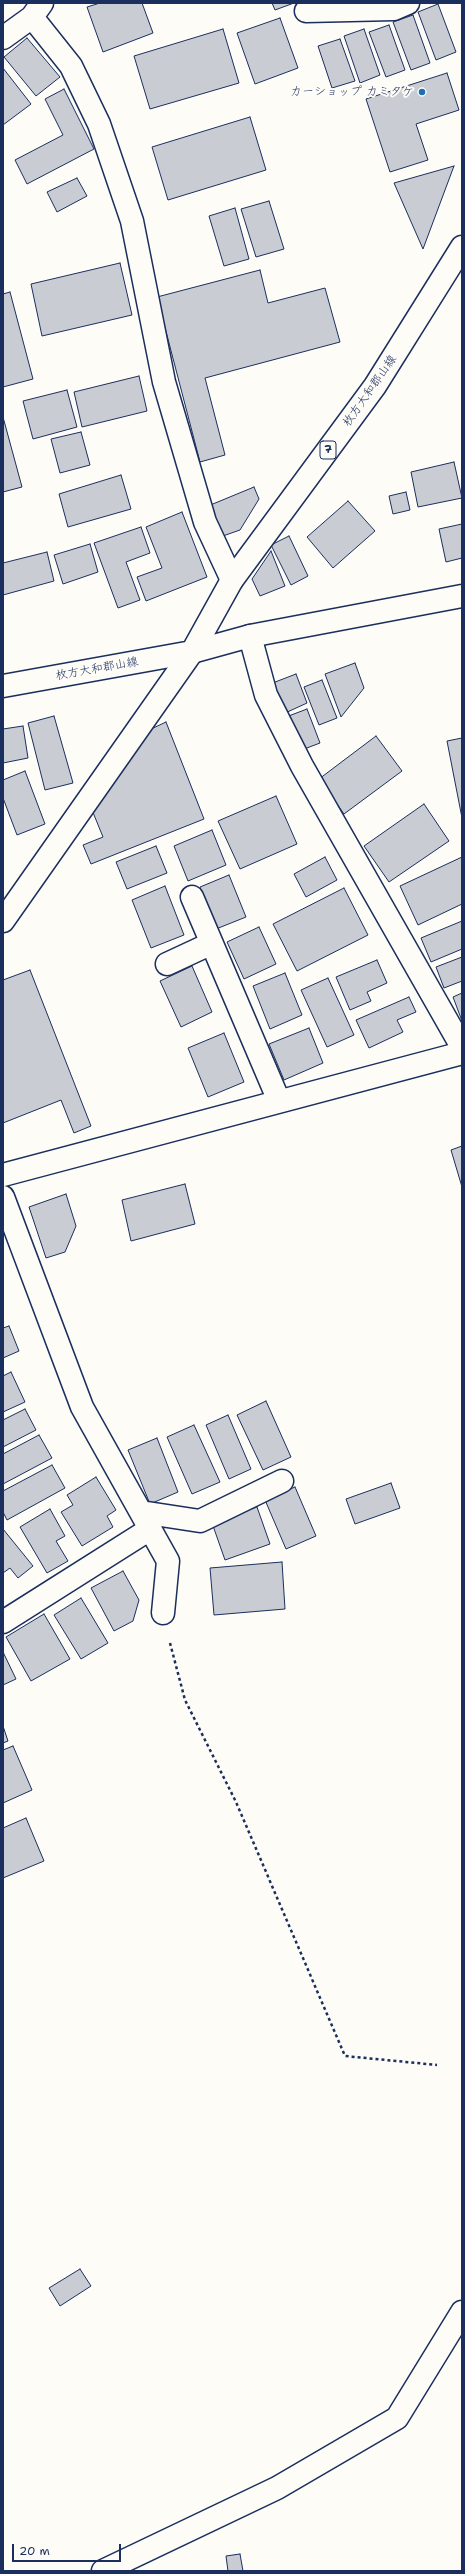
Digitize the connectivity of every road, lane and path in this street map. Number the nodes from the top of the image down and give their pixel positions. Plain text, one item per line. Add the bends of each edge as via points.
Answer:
1 (408, 3) edge
2 (37, 10) edge
3 (306, 11) dead end
4 (3, 38) edge
5 (462, 246) edge
6 (232, 580) junction
7 (462, 596) edge
8 (250, 636) junction
9 (192, 652) junction
10 (3, 686) edge
11 (192, 897) dead end
12 (3, 921) edge
13 (210, 944) junction
14 (167, 964) dead end
15 (462, 1047) edge
16 (462, 1053) edge
17 (279, 1101) junction
18 (3, 1175) edge
19 (3, 1197) edge
20 (282, 1481) dead end
21 (145, 1521) junction
22 (163, 1613) joint
23 (3, 1622) edge
24 (437, 2065) dead end
25 (462, 2312) edge
26 (104, 2571) edge

1 - 3 street via 394,9
2 - 4 street
2 - 6 street via 100,124 132,221 168,396 205,522
5 - 6 street, 枚方大和郡山線 / 7 via 375,386
6 - 9 street, 枚方大和郡山線 / 7
7 - 8 street, 枚方大和郡山線
8 - 9 street, 枚方大和郡山線
8 - 15 street via 266,695 302,766
9 - 10 street, 枚方大和郡山線
9 - 12 street
11 - 13 street
13 - 14 street
13 - 17 street
16 - 17 street
17 - 18 street
19 - 21 street via 82,1407
20 - 21 street via 200,1521
21 - 22 street via 168,1561
21 - 23 street
22 - 24 path via 185,1700 236,1802 345,2056
25 - 26 street via 397,2418 277,2488

